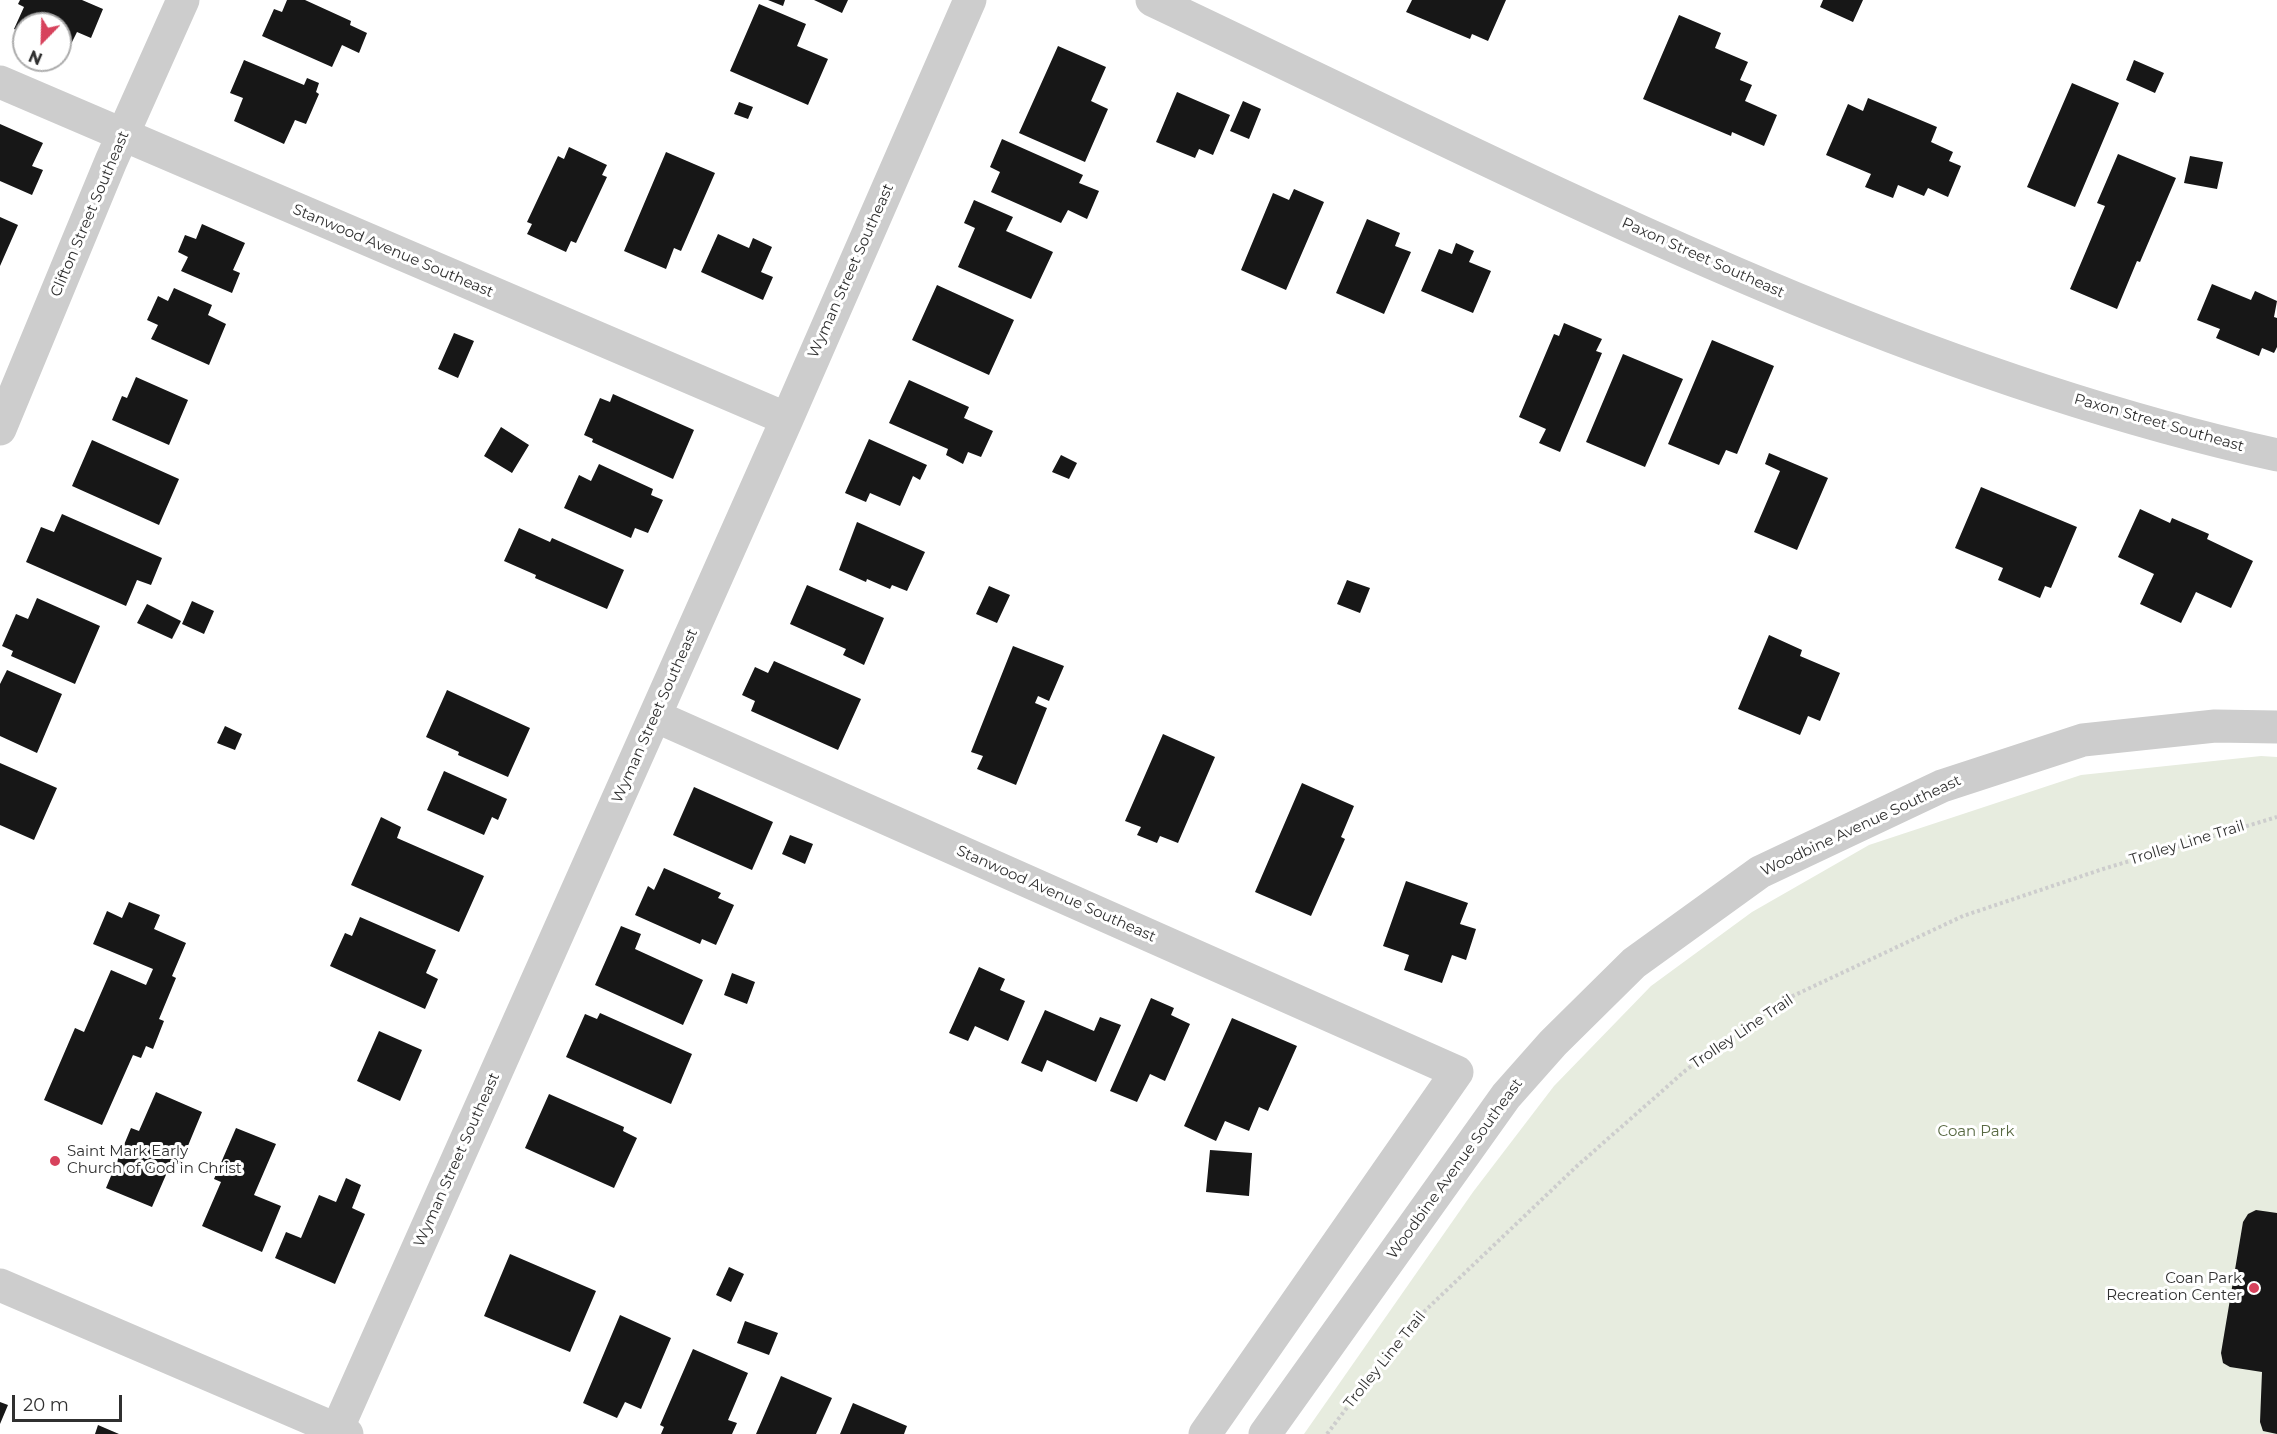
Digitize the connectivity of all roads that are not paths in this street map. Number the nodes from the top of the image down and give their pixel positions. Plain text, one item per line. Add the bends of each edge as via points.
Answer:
1 (183, 0) edge
2 (969, 0) edge
3 (1152, 0) edge
4 (0, 82) edge
5 (122, 136) junction
6 (787, 419) junction
7 (0, 429) edge
8 (2277, 455) edge
9 (655, 716) junction
10 (2277, 727) edge
11 (0, 1285) edge
12 (339, 1433) edge
13 (1205, 1434) edge
14 (1265, 1434) edge

1 - 5 street, Clifton Street Southeast
2 - 6 street, Wyman Street Southeast
3 - 8 street, Paxon Street Southeast via 1751,280 1913,345 2078,401
4 - 5 street, Stanwood Avenue Southeast
5 - 6 street, Stanwood Avenue Southeast
5 - 7 street, Clifton Street Southeast
6 - 9 street, Wyman Street Southeast
9 - 12 street, Wyman Street Southeast
9 - 13 street, Stanwood Avenue Southeast via 1457,1072
10 - 14 street, Woodbine Avenue Southeast via 2215,726 2083,740 1942,786 1760,872 1634,963 1506,1096
11 - 12 street

